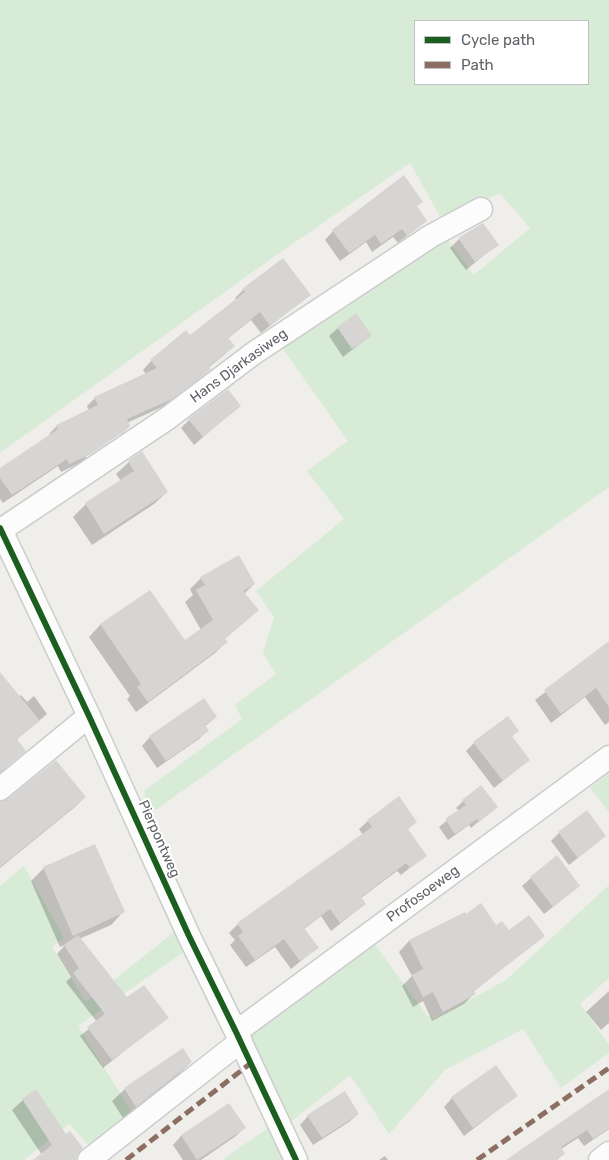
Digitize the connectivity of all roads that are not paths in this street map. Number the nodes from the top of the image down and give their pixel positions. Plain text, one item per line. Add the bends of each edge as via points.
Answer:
1 (481, 209) dead end
2 (0, 529) edge
3 (89, 716) junction
4 (609, 757) edge
5 (0, 789) edge
6 (239, 1036) junction
7 (609, 1153) edge
8 (89, 1160) edge
9 (296, 1160) edge
10 (600, 1160) edge

1 - 2 street, Hans Djarkasiweg via 431,236 254,353 168,418
2 - 3 street, Pierpontweg
3 - 5 street
3 - 6 street, Pierpontweg via 189,936
4 - 6 street, Profosoeweg
6 - 8 street, Profosoeweg
6 - 9 street, Pierpontweg
7 - 10 street

